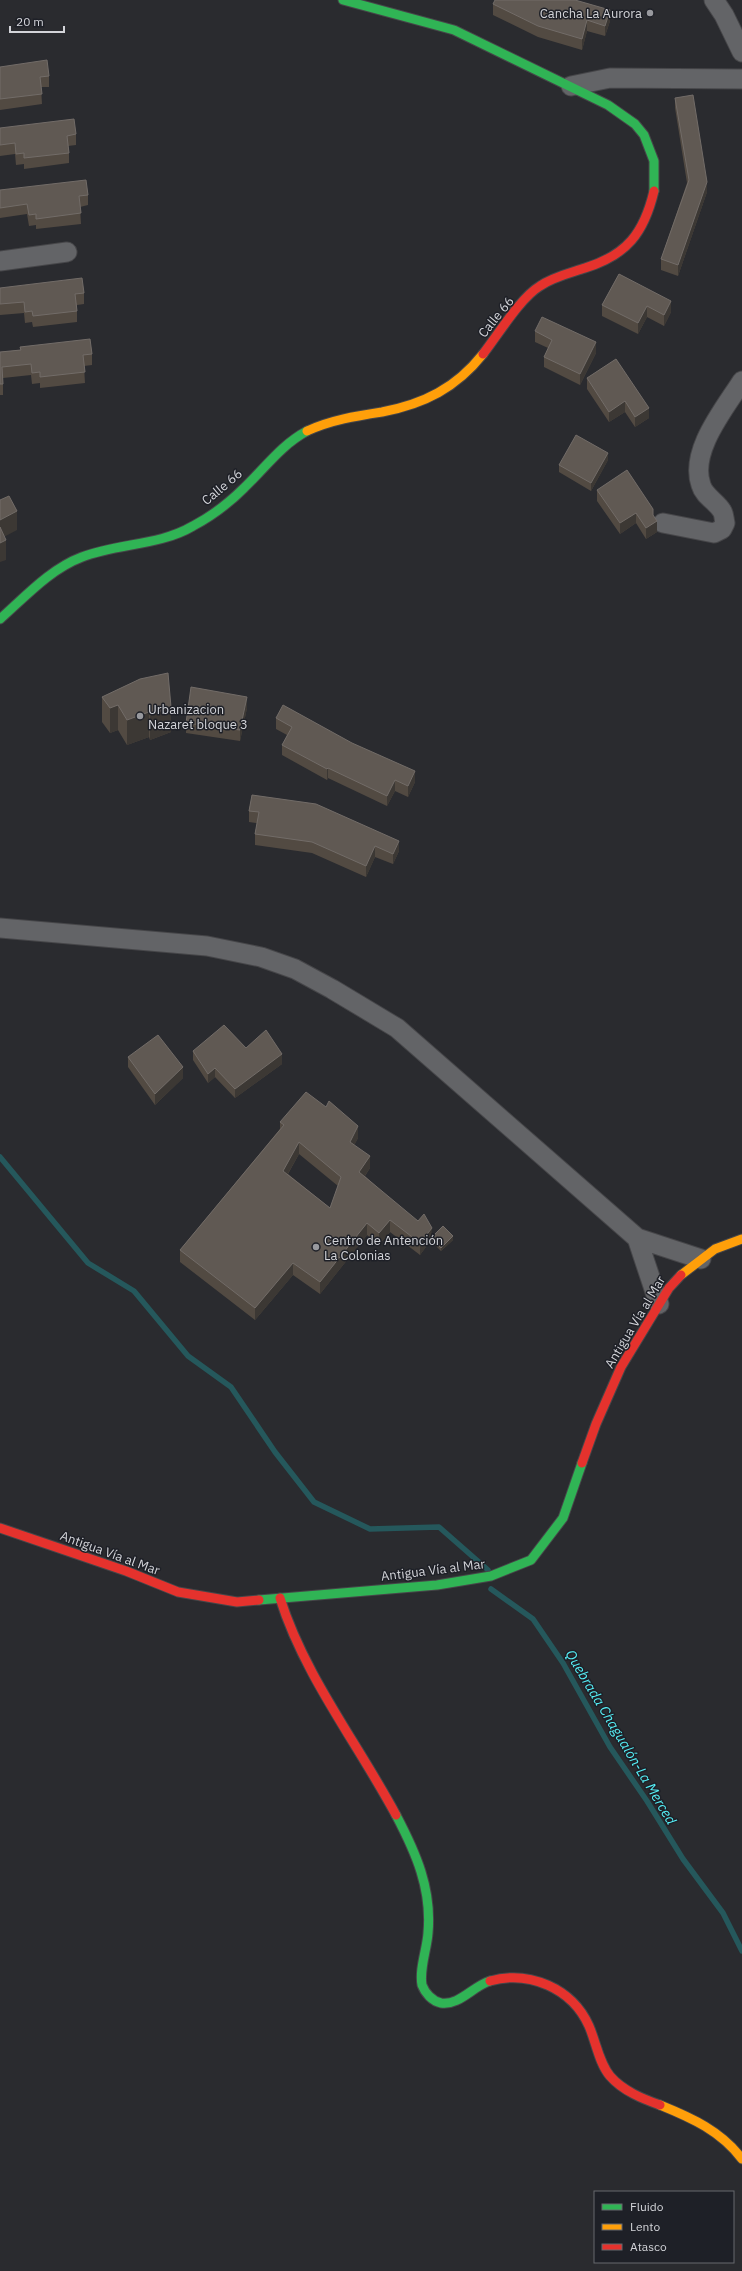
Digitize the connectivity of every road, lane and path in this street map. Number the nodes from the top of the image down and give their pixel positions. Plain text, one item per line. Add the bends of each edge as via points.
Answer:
1 (343, 0) edge
2 (714, 0) edge
3 (742, 52) edge
4 (742, 80) edge
5 (570, 86) junction
6 (67, 252) dead end
7 (0, 261) edge
8 (742, 381) edge
9 (663, 523) dead end
10 (0, 619) edge
11 (0, 928) edge
12 (637, 1238) junction
13 (742, 1239) edge
14 (701, 1259) junction
15 (659, 1304) junction
16 (0, 1528) edge
17 (280, 1598) junction
18 (742, 2159) edge

1 - 5 street, Calle 66 via 451,29
2 - 3 street
4 - 5 street via 610,78
5 - 10 street, Calle 66 via 631,121 643,134 653,154 653,199 644,223 621,252 609,259 568,272 538,287 461,378 436,396 396,410 325,424 300,436 277,451 249,484 231,500 191,528 81,558 60,569
6 - 7 street
8 - 9 street via 701,451 698,467 701,486 722,511 725,523 722,529 714,532
11 - 12 street via 207,946 261,957 295,969 397,1028
12 - 14 street
12 - 15 street
13 - 14 street, Antigua Vía al Mar via 715,1249
14 - 15 street, Antigua Vía al Mar via 669,1288
15 - 17 street, Antigua Vía al Mar via 621,1367 596,1424 563,1518 530,1560 491,1576 437,1584
16 - 17 street, Antigua Vía al Mar via 126,1571 178,1592 237,1602
17 - 18 street via 286,1620 302,1651 379,1782 418,1860 427,1890 430,1914 422,1983 429,1996 439,2003 452,2002 485,1982 500,1978 535,1981 553,1987 570,1998 586,2017 609,2075 622,2087 642,2099 699,2121

